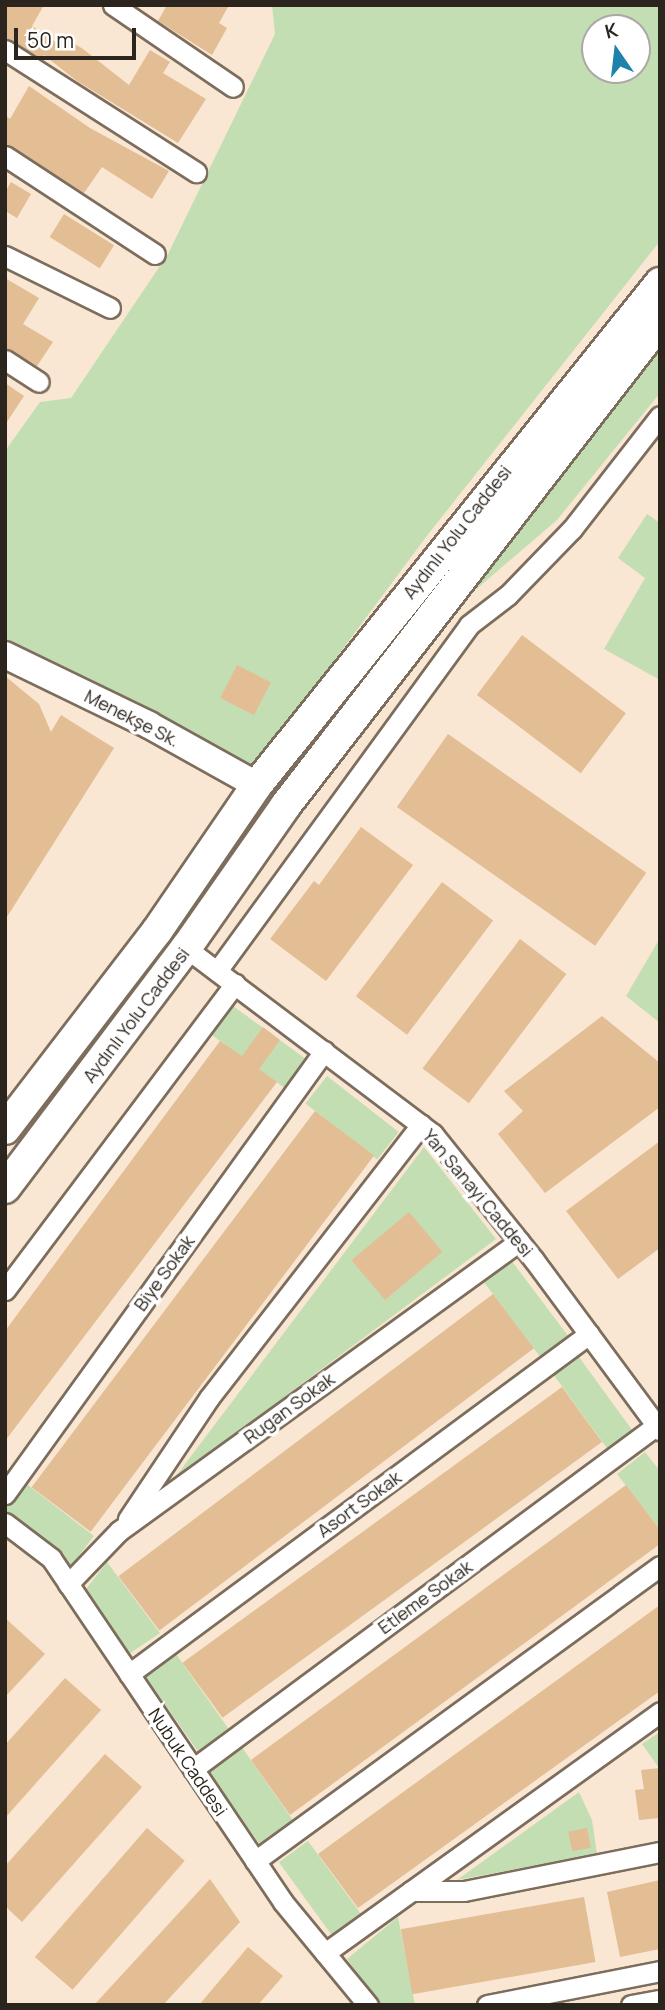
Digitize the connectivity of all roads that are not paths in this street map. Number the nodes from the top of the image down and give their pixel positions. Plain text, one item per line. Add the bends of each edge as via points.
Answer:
1 (113, 5) edge
2 (5, 50) edge
3 (233, 87) dead end
4 (5, 156) edge
5 (196, 172) dead end
6 (155, 254) dead end
7 (5, 256) edge
8 (660, 283) edge
9 (110, 308) dead end
10 (660, 322) edge
11 (5, 360) edge
12 (39, 382) dead end
13 (660, 416) edge
14 (5, 655) edge
15 (257, 785) junction
16 (286, 806) junction
17 (187, 948) junction
18 (217, 971) junction
19 (235, 985) junction
20 (324, 1051) junction
21 (421, 1125) junction
22 (5, 1129) edge
23 (5, 1188) edge
24 (519, 1241) junction
25 (5, 1290) edge
26 (589, 1334) junction
27 (658, 1428) edge
28 (5, 1494) edge
29 (5, 1523) edge
30 (119, 1531) junction
31 (660, 1566) edge
32 (68, 1584) junction
33 (129, 1674) junction
34 (660, 1712) edge
35 (193, 1769) junction
36 (660, 1852) edge
37 (256, 1861) junction
38 (411, 1891) junction
39 (325, 1953) junction
40 (660, 1971) edge
41 (660, 2000) edge
42 (368, 2005) edge
43 (487, 2005) edge
44 (631, 2005) edge

1 - 3 street
2 - 5 street
4 - 6 street
7 - 9 street
8 - 15 main road, Aydınlı Yolu Caddesi
10 - 16 main road, Aydınlı Yolu Caddesi
11 - 12 street
13 - 18 street via 572,529 508,595 469,625
14 - 15 street, Menekşe Sk. via 149,725
15 - 16 main road
15 - 22 main road, Aydınlı Yolu Caddesi via 157,931
16 - 17 main road, Aydınlı Yolu Caddesi
17 - 18 street, Yan Sanayi Caddesi
17 - 23 main road, Aydınlı Yolu Caddesi
18 - 19 street, Yan Sanayi Caddesi
19 - 20 street, Yan Sanayi Caddesi
19 - 25 street
20 - 21 street, Yan Sanayi Caddesi
20 - 28 street, Biye Sokak
21 - 24 street, Yan Sanayi Caddesi
21 - 30 street via 209,1398
24 - 26 street, Yan Sanayi Caddesi
24 - 30 street, Rugan Sokak
26 - 27 street, Yan Sanayi Caddesi
26 - 33 street, Asort Sokak
27 - 35 street, Etleme Sokak
29 - 32 street, Nubuk Caddesi via 51,1558
30 - 32 street, Rugan Sokak
31 - 37 street
32 - 33 street, Nubuk Caddesi
33 - 35 street, Nubuk Caddesi
34 - 38 street
35 - 37 street, Nubuk Caddesi
36 - 38 street via 464,1891
37 - 39 street, Nubuk Caddesi
38 - 39 street
39 - 42 street, Nubuk Caddesi
40 - 43 street
41 - 44 street

